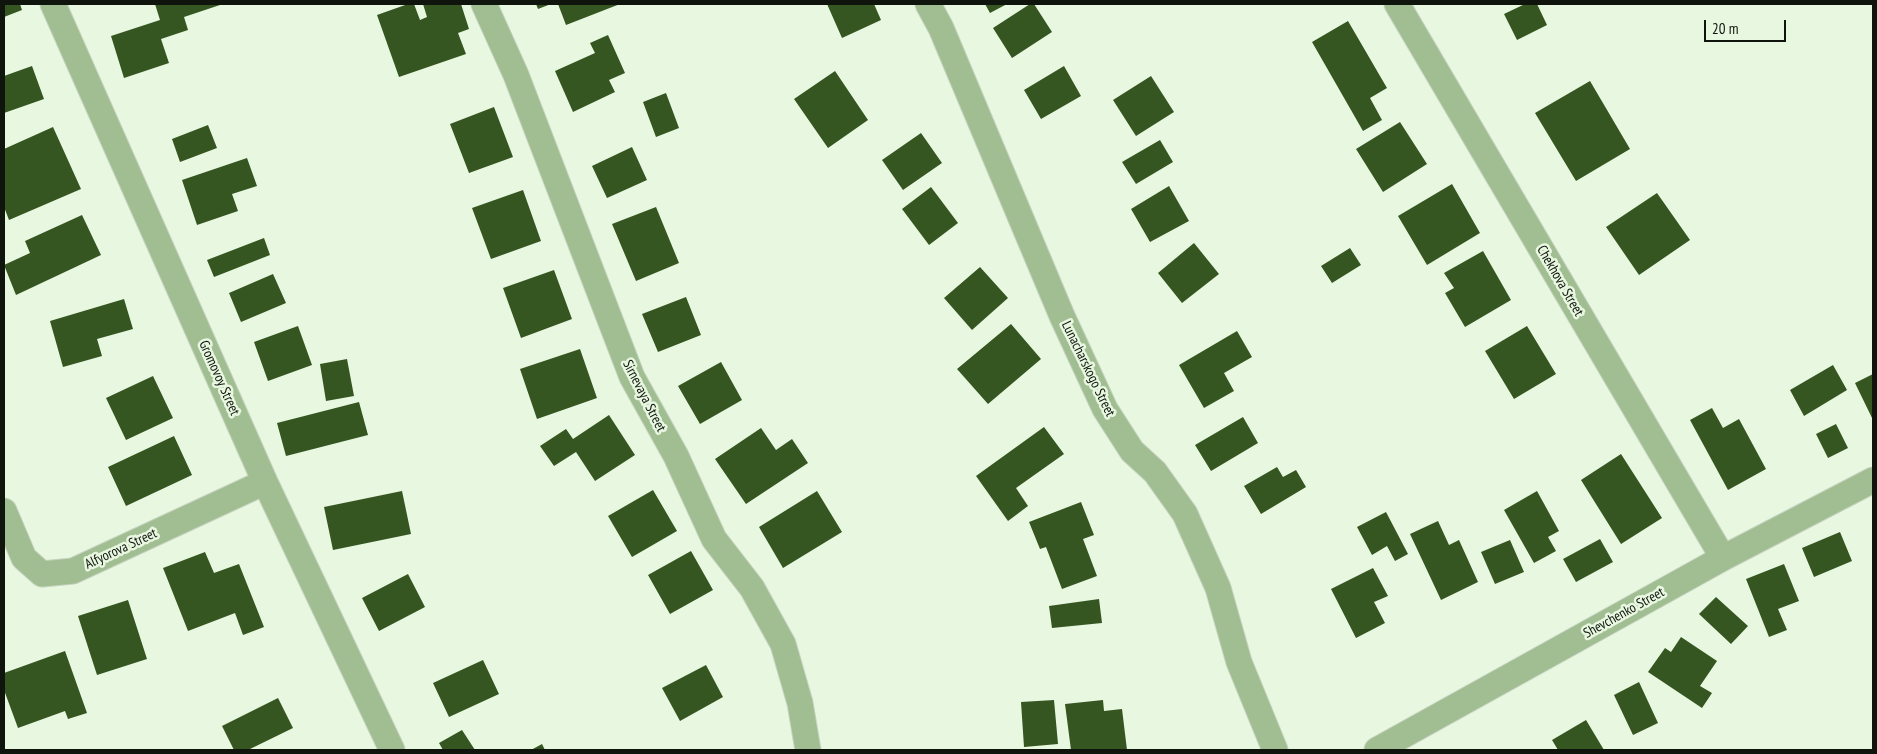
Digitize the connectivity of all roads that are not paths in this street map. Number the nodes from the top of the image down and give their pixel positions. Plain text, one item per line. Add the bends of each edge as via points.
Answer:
1 (53, 4) edge
2 (484, 4) edge
3 (928, 4) edge
4 (1397, 4) edge
5 (1873, 480) edge
6 (265, 482) junction
7 (4, 511) edge
8 (1722, 558) junction
9 (392, 750) edge
10 (808, 750) edge
11 (1275, 750) edge
12 (1377, 750) edge

1 - 6 street, Gromovoy Street
2 - 10 street, Sirnevaya Street via 516,75 632,377 676,456 714,539 752,588 783,644 800,703
3 - 11 street, Lunacharskogo Street via 1105,409 1132,451 1155,472 1185,514 1218,588 1239,662
4 - 8 street, Chekhova Street
5 - 8 street, Shevchenko Street
6 - 7 street, Alfyorova Street via 66,572 42,574 24,558
6 - 9 street, Gromovoy Street
8 - 12 street, Shevchenko Street

